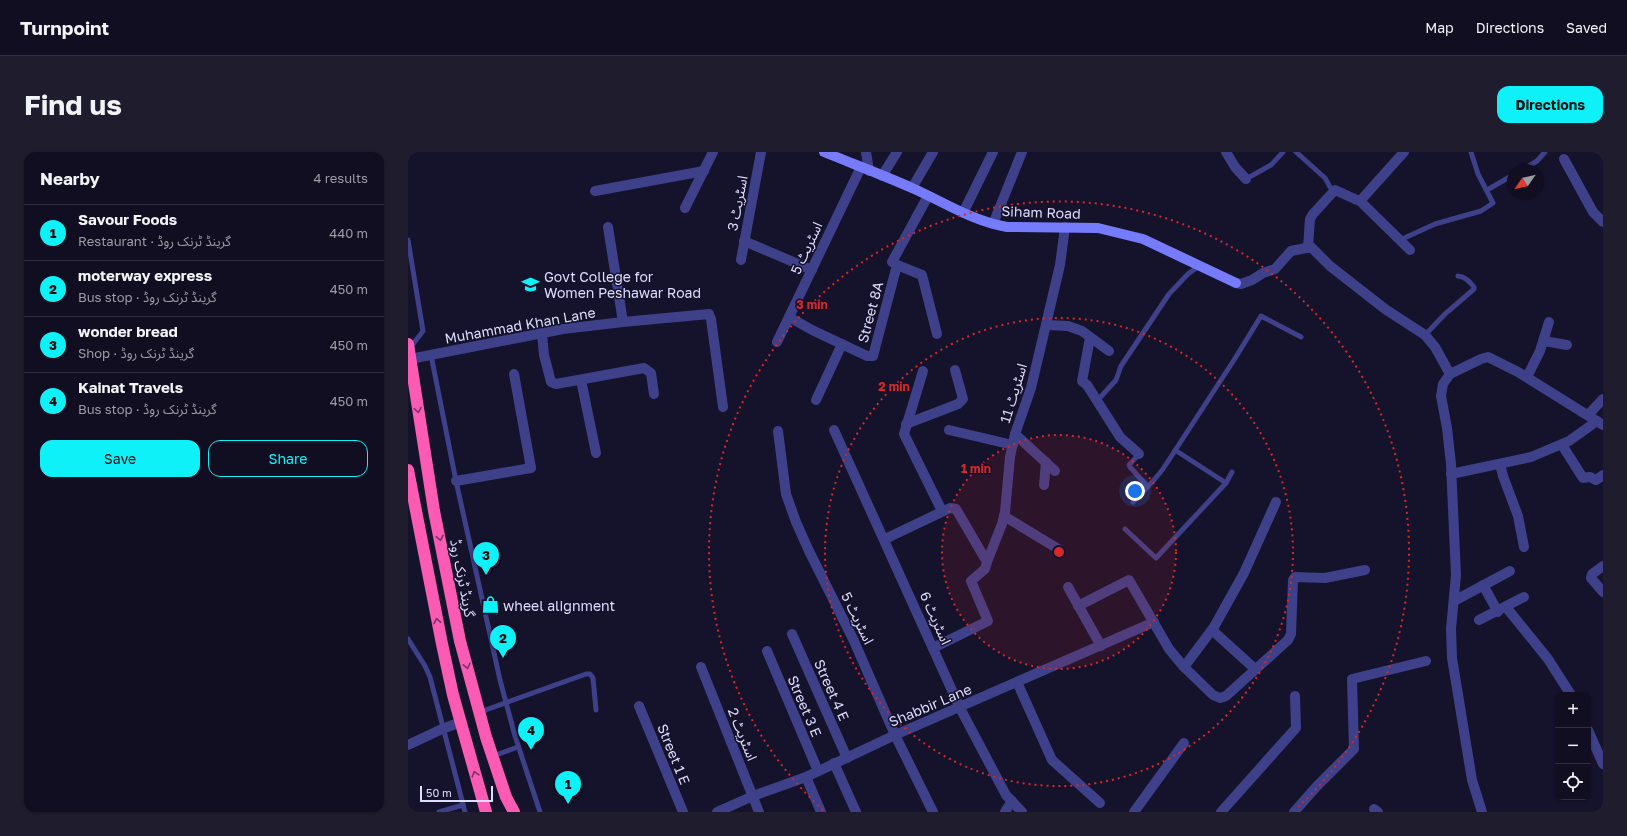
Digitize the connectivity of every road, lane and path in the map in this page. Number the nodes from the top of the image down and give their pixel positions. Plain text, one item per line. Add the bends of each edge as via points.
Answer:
1 (713, 152) edge
2 (761, 152) edge
3 (824, 152) edge
4 (866, 152) edge
5 (897, 152) edge
6 (933, 152) edge
7 (993, 152) edge
8 (1022, 152) edge
9 (1226, 152) edge
10 (1283, 152) edge
11 (1296, 152) edge
12 (1404, 152) edge
13 (1471, 152) edge
14 (1545, 152) edge
15 (1564, 159) dead end
16 (1532, 164) edge
17 (865, 169) junction
18 (704, 171) junction
19 (882, 176) junction
20 (1507, 178) edge
21 (1246, 179) joint
22 (912, 188) junction
23 (1487, 190) junction
24 (595, 191) dead end
25 (1334, 191) junction
26 (928, 196) junction
27 (1359, 200) junction
28 (685, 208) dead end
29 (963, 213) junction
30 (1603, 222) edge
31 (993, 224) junction
32 (608, 227) dead end
33 (1065, 227) junction
34 (408, 240) edge
35 (1400, 240) junction
36 (744, 241) junction
37 (1308, 247) junction
38 (1410, 250) dead end
39 (741, 260) dead end
40 (897, 265) junction
41 (1200, 265) junction
42 (812, 270) junction
43 (1458, 276) dead end
44 (789, 316) junction
45 (623, 322) junction
46 (1549, 322) dead end
47 (1046, 325) junction
48 (542, 334) junction
49 (937, 334) dead end
50 (1425, 335) junction
51 (1301, 337) dead end
52 (1090, 338) junction
53 (1544, 341) junction
54 (777, 342) dead end
55 (842, 344) junction
56 (1566, 345) dead end
57 (1109, 351) dead end
58 (409, 352) edge
59 (432, 355) junction
60 (955, 370) dead end
61 (923, 371) dead end
62 (514, 374) dead end
63 (1450, 374) junction
64 (1526, 377) junction
65 (581, 380) junction
66 (654, 394) dead end
67 (1603, 399) edge
68 (816, 400) dead end
69 (1097, 401) junction
70 (723, 407) dead end
71 (1588, 415) junction
72 (1600, 423) edge
73 (906, 424) junction
74 (834, 430) dead end
75 (949, 430) dead end
76 (778, 431) dead end
77 (1015, 434) junction
78 (1562, 444) junction
79 (1013, 445) junction
80 (1175, 450) junction
81 (596, 453) dead end
82 (1139, 454) joint
83 (1046, 462) junction
84 (1500, 464) junction
85 (408, 470) edge
86 (1055, 471) dead end
87 (1232, 472) dead end
88 (1452, 474) junction
89 (1603, 475) edge
90 (456, 481) junction
91 (1226, 483) junction
92 (1044, 485) dead end
93 (1148, 487) junction
94 (1133, 502) dead end
95 (1276, 502) dead end
96 (942, 511) junction
97 (1004, 516) junction
98 (1125, 529) dead end
99 (885, 539) junction
100 (1524, 547) dead end
101 (1060, 550) dead end
102 (985, 561) junction
103 (1603, 566) edge
104 (1365, 570) dead end
105 (1510, 571) dead end
106 (1484, 586) junction
107 (1068, 587) dead end
108 (1603, 592) edge
109 (1524, 597) dead end
110 (1454, 601) junction
111 (1078, 606) junction
112 (1502, 609) junction
113 (1479, 620) dead end
114 (1154, 622) junction
115 (1212, 630) junction
116 (792, 634) dead end
117 (408, 639) edge
118 (1101, 646) junction
119 (933, 648) junction
120 (767, 651) dead end
121 (1426, 660) dead end
122 (701, 667) dead end
123 (1184, 667) junction
124 (1255, 668) junction
125 (1017, 682) junction
126 (1569, 692) edge
127 (1295, 696) dead end
128 (506, 702) junction
129 (640, 706) dead end
130 (960, 708) junction
131 (596, 710) dead end
132 (479, 712) junction
133 (461, 722) junction
134 (442, 729) junction
135 (895, 735) junction
136 (1591, 737) edge
137 (1184, 743) dead end
138 (408, 745) edge
139 (518, 747) junction
140 (492, 756) junction
141 (847, 758) junction
142 (834, 764) junction
143 (1603, 764) edge
144 (818, 771) junction
145 (806, 777) junction
146 (753, 796) junction
147 (1012, 801) junction
148 (1100, 803) dead end
149 (463, 805) junction
150 (439, 812) edge
151 (465, 812) edge
152 (486, 812) edge
153 (513, 812) edge
154 (540, 812) edge
155 (683, 812) edge
156 (717, 812) edge
157 (759, 812) edge
158 (821, 812) edge
159 (856, 812) edge
160 (933, 812) edge
161 (1005, 812) edge
162 (1022, 812) edge
163 (1134, 812) edge
164 (1221, 812) edge
165 (1294, 812) edge
166 (1482, 812) edge

1 - 18 street
2 - 36 street, اسٹریٹ 3
3 - 17 street, Siham Road
4 - 17 street
5 - 19 street
6 - 22 street
7 - 29 street
8 - 31 street
9 - 21 street
10 - 21 lane via 1271,165
11 - 25 lane via 1326,178
12 - 27 street
13 - 23 lane via 1478,174
14 - 16 lane
15 - 30 street via 1593,212
17 - 19 street, Siham Road
17 - 42 street, اسٹریٹ 5
18 - 24 street
18 - 28 street
19 - 22 street, Siham Road
20 - 23 lane
22 - 26 street, Siham Road
23 - 35 lane via 1493,203 1481,211 1435,224
25 - 27 street
25 - 37 street via 1310,219
26 - 29 street, Siham Road
26 - 40 street, Street 8A via 892,262
27 - 35 street
29 - 31 street, Siham Road
31 - 33 street, Siham Road
32 - 45 street
33 - 41 street, Siham Road via 1098,228 1143,239
33 - 47 street, اسٹریٹ 11 via 1060,265
34 - 58 lane via 423,331
35 - 38 street
36 - 39 street, اسٹریٹ 3
36 - 42 street
37 - 41 street, Siham Road via 1292,251 1275,269 1241,284
37 - 50 street via 1311,246 1330,266 1386,309
40 - 49 street via 922,275
40 - 55 street, Street 8A via 873,356 867,356
41 - 69 lane via 1168,294 1121,366 1116,380
42 - 44 street, اسٹریٹ 5
43 - 50 lane via 1468,280 1474,289
44 - 54 street, اسٹریٹ 5
44 - 55 street, Street 8A
45 - 48 street, Muhammad Khan Lane
45 - 70 street, Muhammad Khan Lane via 709,314
46 - 53 street
47 - 52 street via 1076,328
47 - 77 street, اسٹریٹ 11 via 1031,388
48 - 59 street, Muhammad Khan Lane
48 - 65 street via 551,382 556,384
50 - 63 street
51 - 80 lane via 1261,316
52 - 57 street
52 - 69 street via 1082,381
53 - 56 street
53 - 64 street
55 - 68 street
58 - 59 street, Muhammad Khan Lane
58 -> 132 highway, گرینڈ ٹرنک روڈ via 434,512 460,641
59 - 90 lane
60 - 73 street via 963,399 958,404
61 - 73 street
62 - 90 street via 531,468
63 - 64 street via 1488,357
63 - 88 street via 1441,396 1448,428
64 - 71 street
65 - 66 street via 644,368 651,373
65 - 81 street
67 - 71 street
69 - 82 street via 1120,437
71 - 72 street
72 - 78 street
73 - 96 street via 904,434
74 - 99 street, اسٹریٹ 6
75 - 79 street
76 - 135 street, اسٹریٹ 5 via 786,494 796,522 854,641
77 - 79 street, اسٹریٹ 11
77 - 83 street
78 - 84 street via 1531,457
78 - 89 street via 1583,478 1596,480
79 - 97 street, اسٹریٹ 11
80 - 91 lane
80 - 93 lane
82 - 93 lane via 1129,465
83 - 86 street
83 - 92 street
84 - 88 street
84 - 100 street via 1518,516
133 -> 85 highway via 442,644
87 - 91 lane
88 - 110 street via 1456,575
90 - 128 lane
91 - 98 lane via 1156,558
93 - 94 lane
95 - 115 street via 1244,573
96 - 99 street
96 - 102 street via 956,509
97 - 101 street
97 - 102 street, اسٹریٹ 11
99 - 119 street, اسٹریٹ 6
102 - 119 street, اسٹریٹ 11 via 985,569 971,581 988,621
103 - 108 street via 1592,574 1591,578
104 - 124 street via 1325,578 1295,577 1288,640
105 - 106 street
106 - 110 street
106 - 112 street
107 - 111 street
109 - 112 street
110 - 166 street via 1451,629 1452,658 1472,780
111 - 114 street via 1129,580
111 - 118 street
112 - 113 street
112 - 126 street via 1548,659
114 - 118 street, Shabbir Lane
114 - 123 street
115 - 123 street
115 - 124 street
116 - 141 street, Street 4 E
117 - 134 lane via 430,677
118 - 125 street, Shabbir Lane
119 - 130 street, اسٹریٹ 6
120 - 144 street, Street 3 E
121 - 165 street via 1352,680 1354,749
122 - 146 street, اسٹریٹ 2
123 - 124 street via 1213,695 1220,698 1236,688
125 - 130 street, Shabbir Lane
125 - 148 street via 1052,760
127 - 164 street via 1296,728
128 - 131 lane via 590,674 593,678
128 - 132 lane
128 - 139 lane
129 - 155 street, Street 1 E
130 - 135 street, Shabbir Lane
130 - 147 street, اسٹریٹ 6 via 1006,795
132 - 140 highway, گرینڈ ٹرنک روڈ
133 - 134 street
152 -> 133 highway
134 - 138 street
134 - 149 lane
135 - 141 street, Shabbir Lane
135 - 160 street, اسٹریٹ 5
136 - 143 street
137 - 163 street
139 - 140 lane
139 - 154 lane
140 - 153 highway, گرینڈ ٹرنک روڈ
141 - 142 street, Shabbir Lane
142 - 144 street, Shabbir Lane
142 - 159 street
144 - 145 street, Shabbir Lane
145 - 146 street, Shabbir Lane
145 - 158 street
146 - 156 street, Shabbir Lane
146 - 157 street, اسٹریٹ 2
147 - 161 street
147 - 162 street, اسٹریٹ 6
149 - 150 lane
149 - 151 lane

